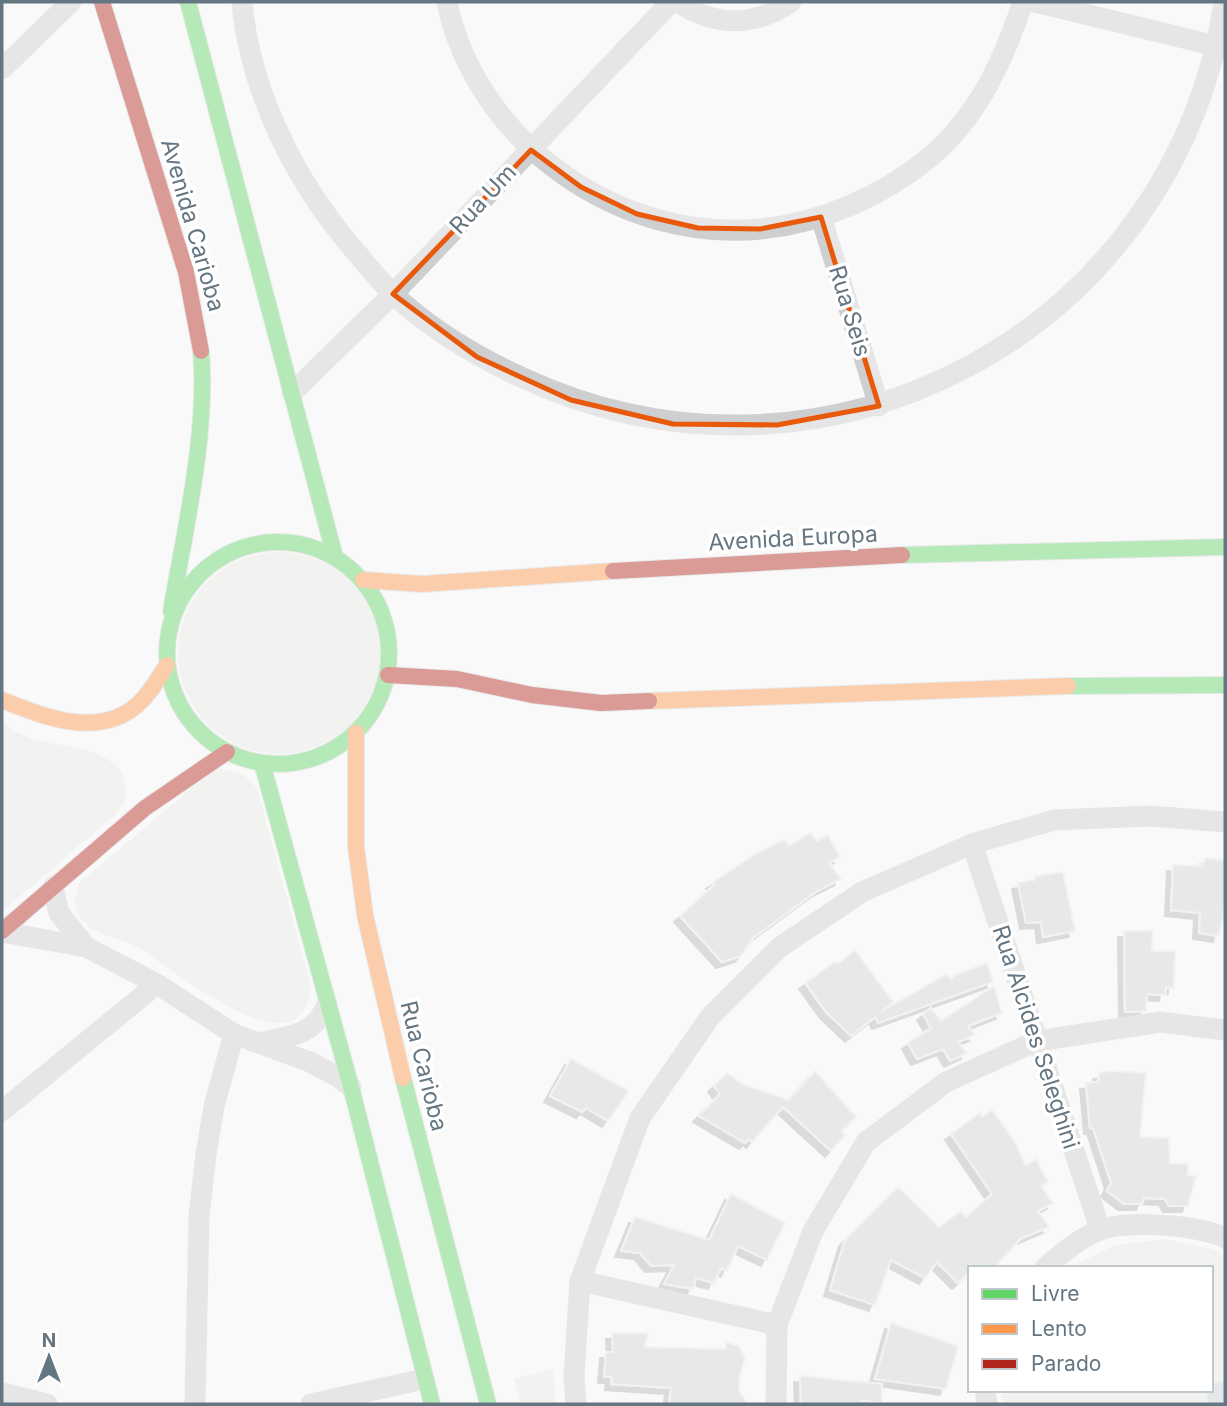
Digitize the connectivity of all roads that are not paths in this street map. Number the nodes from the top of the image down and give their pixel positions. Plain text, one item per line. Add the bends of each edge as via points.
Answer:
1 (71, 2) edge
2 (102, 2) edge
3 (188, 2) edge
4 (242, 2) edge
5 (447, 2) edge
6 (671, 2) edge
7 (678, 2) edge
8 (791, 2) edge
9 (1023, 2) edge
10 (1035, 2) edge
11 (1224, 2) edge
12 (1221, 48) edge
13 (2, 69) edge
14 (531, 150) junction
15 (821, 217) junction
16 (393, 295) junction
17 (292, 393) junction
18 (879, 406) junction
19 (1225, 547) edge
20 (335, 557) junction
21 (363, 580) junction
22 (168, 633) junction
23 (167, 664) junction
24 (388, 675) junction
25 (1225, 685) edge
26 (2, 700) edge
27 (356, 733) junction
28 (228, 752) junction
29 (261, 763) junction
30 (1225, 822) edge
31 (972, 844) junction
32 (53, 887) junction
33 (2, 932) edge
34 (86, 947) junction
35 (158, 985) junction
36 (327, 1003) junction
37 (1225, 1030) edge
38 (234, 1034) junction
39 (1037, 1041) junction
40 (261, 1042) junction
41 (351, 1087) junction
42 (2, 1111) edge
43 (1100, 1229) junction
44 (1225, 1238) edge
45 (1047, 1266) edge
46 (580, 1281) junction
47 (777, 1325) junction
48 (425, 1379) junction
49 (2, 1393) edge
50 (47, 1404) edge
51 (195, 1404) edge
52 (311, 1404) edge
53 (432, 1404) edge
54 (488, 1404) edge
55 (576, 1404) edge
56 (776, 1404) edge

1 - 13 street
2 - 22 main road, Avenida Carioba via 186,272 199,328 204,383
3 - 17 main road
4 - 16 street via 244,28 275,127 325,217
5 - 14 street via 469,67 496,111
6 - 14 street, Rua Um
7 - 8 street via 696,14 721,21 748,21 773,14
9 - 15 street via 1004,58 972,111 930,157 879,192
10 - 12 street
11 - 12 street
12 - 18 street via 1191,128 1156,193 1096,271 1032,328 959,373
14 - 15 street via 580,187 637,214 685,225 760,229
14 - 16 street, Rua Um
15 - 18 street, Rua Seis
16 - 17 street, Rua Um
16 - 18 street via 477,357 571,400 673,424 777,425
17 - 20 main road
19 - 21 main road, Avenida Europa via 828,557 422,584
20 - 21 main road
20 - 22 main road via 302,544 266,542 232,552 202,571 180,599
21 - 24 main road via 381,609 389,642
22 - 23 main road
23 - 26 main road via 146,696 109,720 65,722
23 - 28 main road via 173,692 186,716 204,737
24 - 25 main road via 457,679 601,703 1096,685
24 - 27 main road via 376,707
27 - 29 main road via 328,753 296,763
27 - 54 main road, Rua Carioba via 356,847 365,915 397,1058
28 - 29 main road
28 - 32 main road via 145,808
29 - 36 main road
30 - 31 street via 1151,816 1054,820
31 - 39 street, Rua Alcides Seleghini
31 - 46 street via 862,892 780,947 710,1017 640,1118
32 - 33 main road
32 - 34 street via 59,913
33 - 34 street
34 - 35 street
35 - 38 street
35 - 42 street
36 - 40 street via 322,1016 301,1035
36 - 41 main road
37 - 39 street via 1160,1022
38 - 40 street
38 - 51 street via 214,1106 204,1167
39 - 43 street, Rua Alcides Seleghini
39 - 47 street via 946,1082 866,1142 813,1231
40 - 41 street via 330,1072
41 - 48 main road
43 - 44 street via 1166,1224
43 - 45 street
46 - 47 street
46 - 55 street
47 - 56 street
48 - 52 street
48 - 53 main road
49 - 50 street

